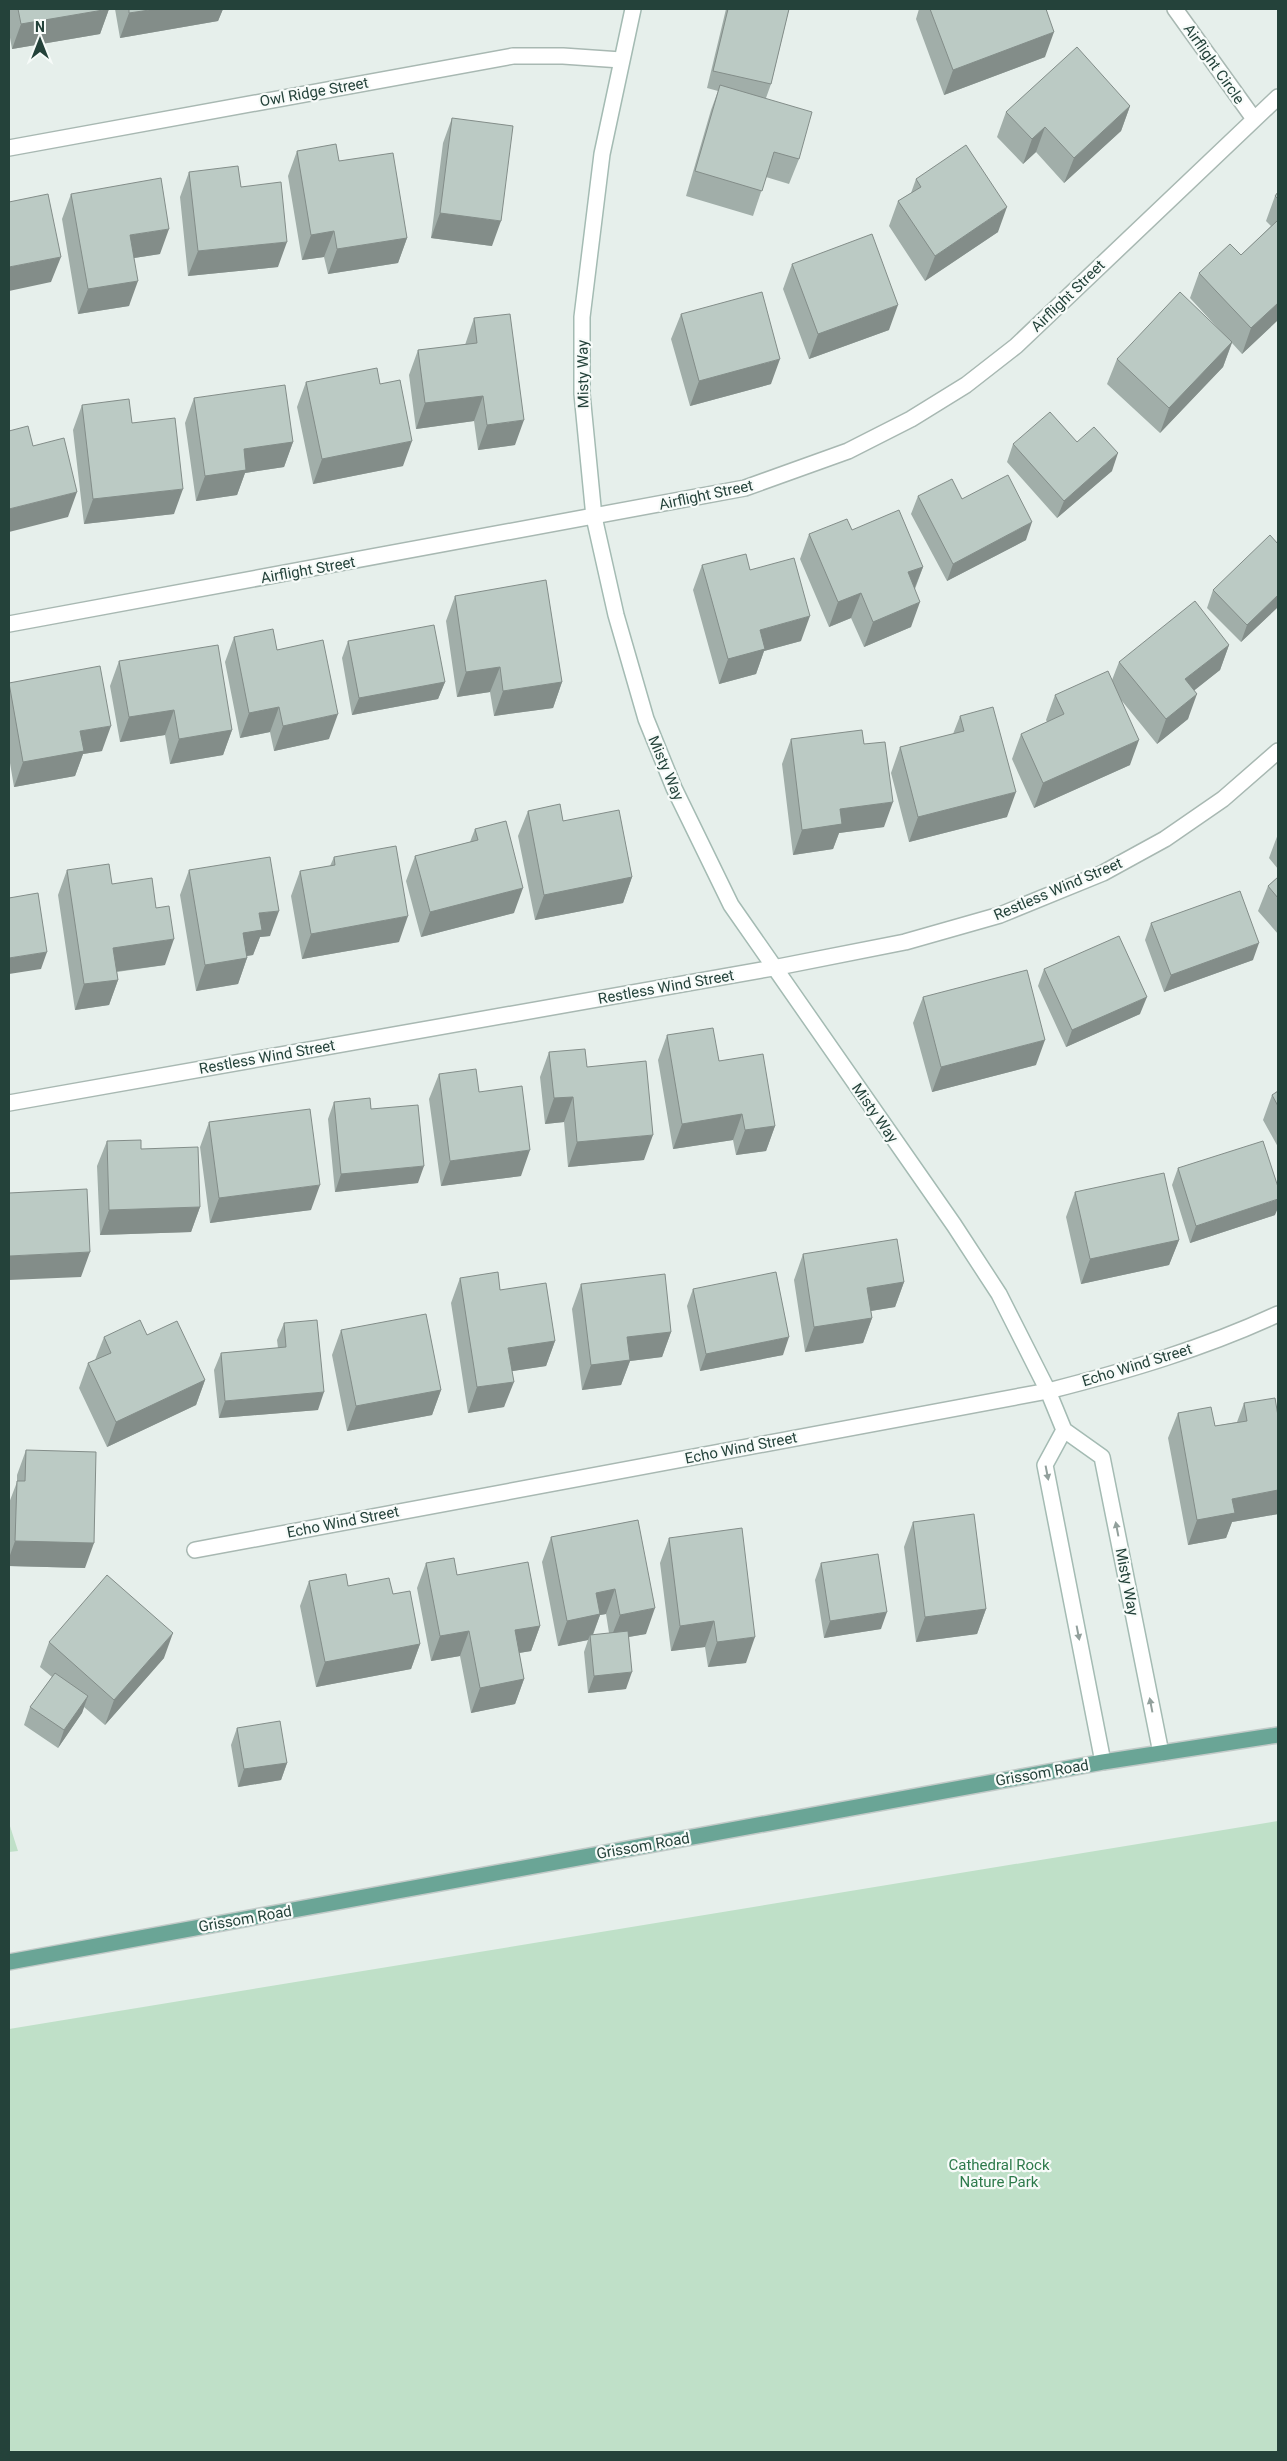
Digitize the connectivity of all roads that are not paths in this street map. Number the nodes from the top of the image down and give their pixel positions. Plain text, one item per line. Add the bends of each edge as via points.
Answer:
1 (633, 9) edge
2 (1175, 9) edge
3 (621, 60) junction
4 (1278, 97) edge
5 (1254, 120) junction
6 (9, 148) edge
7 (594, 517) junction
8 (9, 624) edge
9 (1278, 751) edge
10 (773, 968) junction
11 (9, 1104) edge
12 (1278, 1314) edge
13 (1048, 1391) junction
14 (1064, 1430) junction
15 (195, 1550) dead end
16 (1278, 1734) edge
17 (1161, 1753) junction
18 (1103, 1762) junction
19 (9, 1962) edge

1 - 3 street, Misty Way
2 - 5 street, Airflight Circle
3 - 6 street, Owl Ridge Street via 513,56
3 - 7 street, Misty Way via 602,154 582,318 582,394
4 - 5 street, Airflight Street
5 - 7 street, Airflight Street via 1016,346 966,385 848,451 764,482
7 - 8 street, Airflight Street
7 - 10 street, Misty Way via 616,615 646,719 674,788 731,905
9 - 10 street, Restless Wind Street via 1223,798 1165,839 1103,873 1000,915 905,942
10 - 11 street, Restless Wind Street
10 - 13 street, Misty Way via 999,1294
12 - 13 street, Echo Wind Street via 1131,1370
13 - 14 street, Misty Way
13 - 15 street, Echo Wind Street
17 -> 14 street, Misty Way via 1102,1457
14 -> 18 street via 1045,1465
16 - 17 main road, Grissom Road
17 - 18 main road, Grissom Road
18 - 19 main road, Grissom Road

